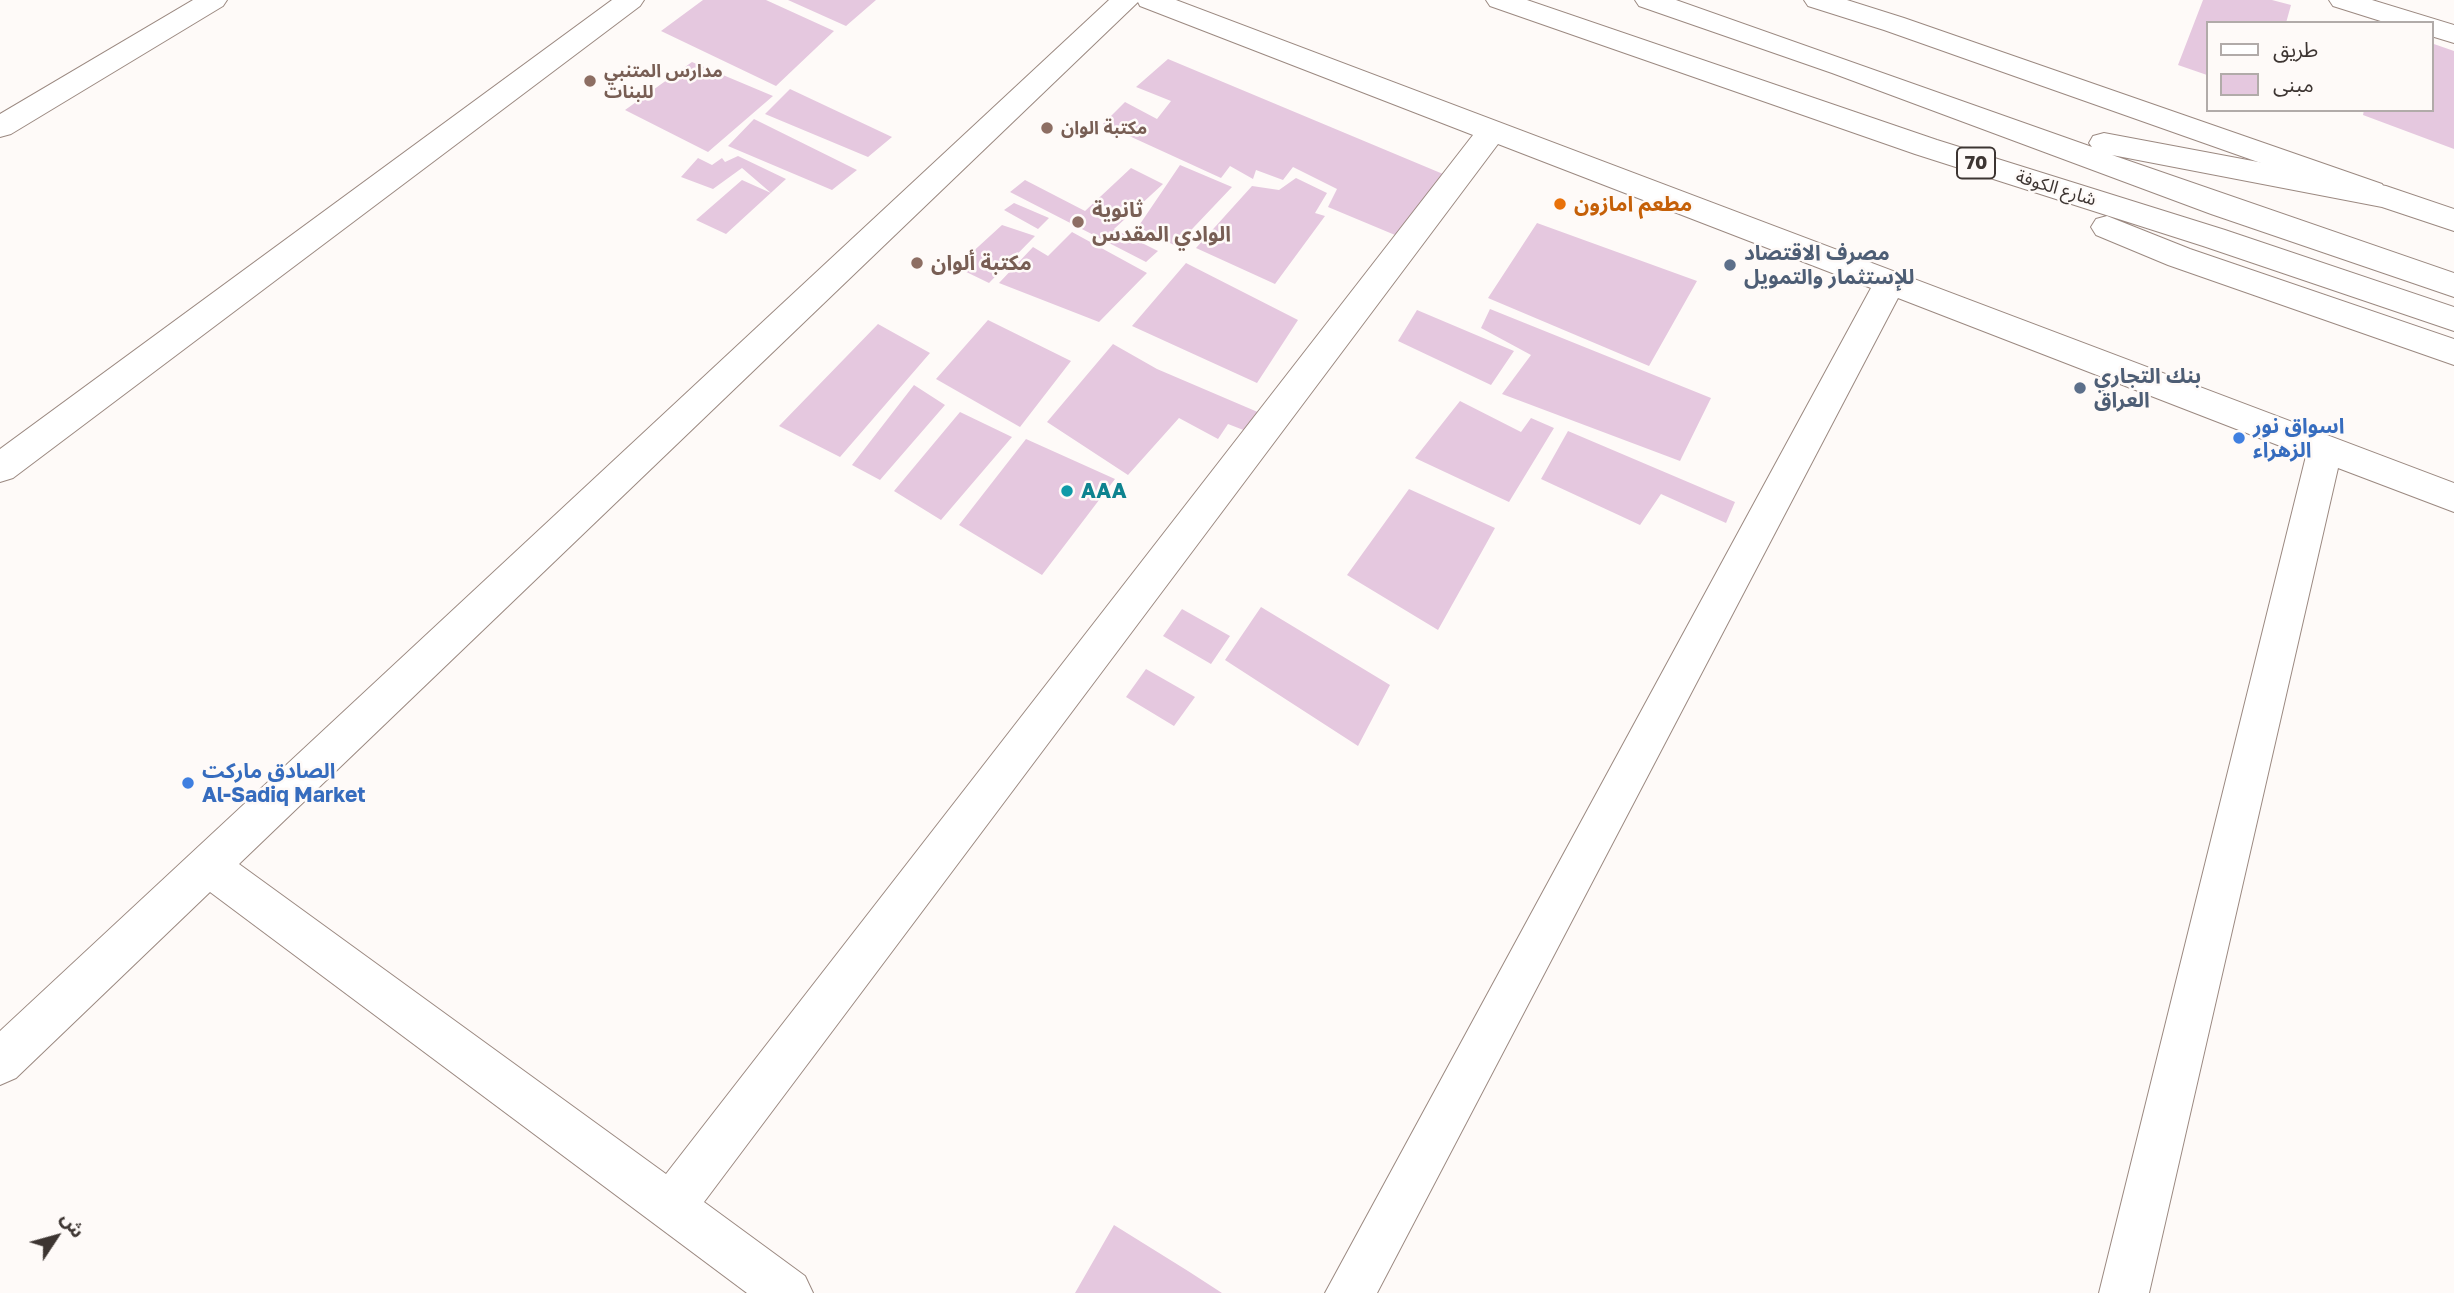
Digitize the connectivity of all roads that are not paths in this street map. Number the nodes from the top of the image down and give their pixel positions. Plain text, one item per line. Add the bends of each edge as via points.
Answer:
1 (213, 0) edge
2 (630, 0) edge
3 (1125, 0) edge
4 (1150, 0) edge
5 (1500, 0) edge
6 (1649, 0) edge
7 (1818, 0) edge
8 (2343, 0) edge
9 (1900, 12) edge
10 (2411, 21) edge
11 (2433, 28) edge
12 (2454, 34) edge
13 (1989, 121) junction
14 (0, 127) edge
15 (1492, 131) junction
16 (1926, 147) junction
17 (2386, 197) junction
18 (2454, 220) edge
19 (1889, 282) junction
20 (2454, 285) edge
21 (2454, 319) edge
22 (2454, 352) edge
23 (2325, 448) junction
24 (0, 468) edge
25 (2454, 498) edge
26 (208, 866) junction
27 (0, 1062) edge
28 (671, 1206) junction
29 (788, 1293) edge
30 (1350, 1293) edge
31 (2123, 1293) edge

1 - 14 main road
2 - 24 main road
3 - 26 main road
4 - 15 main road
5 - 16 main road, شارع الكوفة / 70
6 - 13 main road, شارع الكوفة / 70
7 - 9 main road
8 - 10 main road
9 - 17 main road
11 - 12 main road
13 - 17 main road
13 - 20 main road, شارع الكوفة / 70
15 - 19 main road
15 - 28 main road
16 - 21 main road, شارع الكوفة / 70
16 - 22 main road via 2179,257
17 - 18 main road
19 - 23 main road
19 - 30 main road
23 - 25 main road
23 - 31 main road
26 - 27 main road
26 - 28 main road
28 - 29 main road

